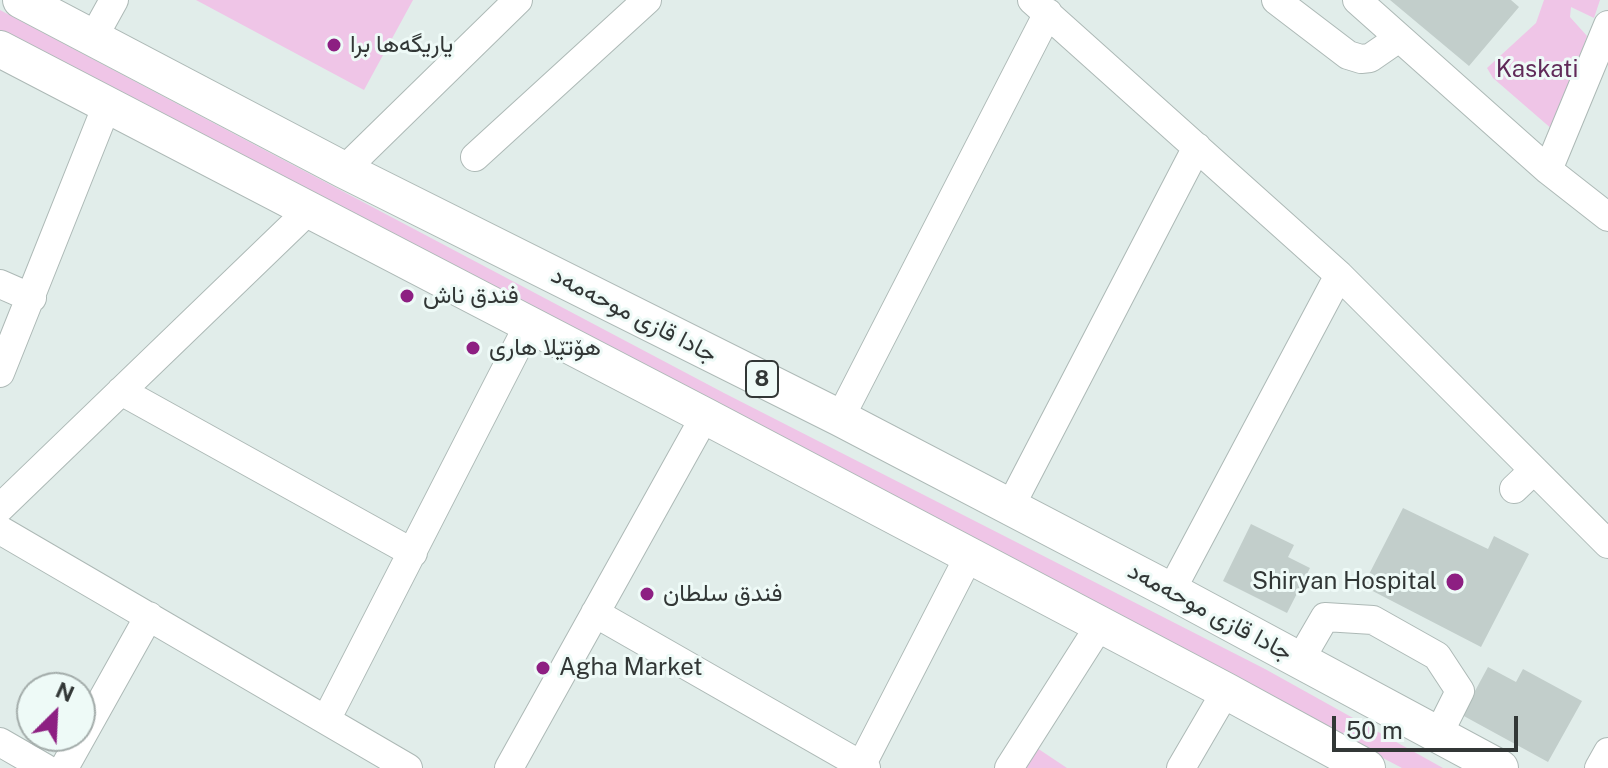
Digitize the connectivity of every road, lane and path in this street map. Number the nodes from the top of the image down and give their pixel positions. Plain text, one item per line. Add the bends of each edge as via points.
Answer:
1 (21, 0) edge
2 (114, 0) edge
3 (518, 0) edge
4 (647, 0) edge
5 (1276, 0) edge
6 (1357, 0) edge
7 (1040, 7) edge
8 (1608, 25) edge
9 (93, 38) junction
10 (1399, 38) junction
11 (0, 49) edge
12 (1601, 66) edge
13 (107, 105) junction
14 (1197, 147) junction
15 (475, 157) dead end
16 (344, 170) junction
17 (1548, 170) junction
18 (309, 210) junction
19 (1608, 217) edge
20 (1339, 275) junction
21 (0, 284) edge
22 (32, 298) junction
23 (529, 324) junction
24 (0, 373) edge
25 (121, 391) junction
26 (705, 416) junction
27 (840, 418) junction
28 (1010, 507) junction
29 (0, 508) edge
30 (0, 530) edge
31 (1608, 544) edge
32 (413, 553) junction
33 (969, 556) junction
34 (1171, 591) junction
35 (595, 613) junction
36 (149, 616) junction
37 (1100, 625) junction
38 (1300, 660) junction
39 (1226, 691) junction
40 (326, 720) junction
41 (1438, 735) junction
42 (0, 742) edge
43 (1608, 752) edge
44 (864, 767) edge
45 (45, 768) edge
46 (64, 768) edge
47 (408, 768) edge
48 (509, 768) edge
49 (1009, 768) edge
50 (1181, 768) edge
51 (1367, 768) edge
52 (1500, 768) edge
53 (1599, 768) edge

1 - 9 main road, جادا قازی موحەمەد / 8
2 - 9 street
3 - 16 street
4 - 15 street
5 - 10 street via 1348,55 1370,58
6 - 10 street
7 - 14 street
7 - 27 street
8 - 12 street
9 - 16 main road, جادا قازی موحەمەد / 8
10 - 17 street
11 - 13 main road, 8
12 - 17 street
13 - 18 main road, 8
13 - 22 street
14 - 20 street
14 - 28 street
16 - 27 main road, جادا قازی موحەمەد / 8
17 - 19 street
18 - 23 main road, 8
18 - 25 street
20 - 31 street via 1524,479
20 - 34 street
21 - 22 street
22 - 24 street
23 - 26 main road, 8
23 - 32 street
25 - 29 street
25 - 32 street
26 - 33 main road, 8
26 - 35 street
27 - 28 main road, جادا قازی موحەمەد / 8
28 - 34 main road, جادا قازی موحەمەد / 8
30 - 36 street
32 - 40 street
33 - 37 main road, 8
33 - 44 street
34 - 38 main road, جادا قازی موحەمەد / 8
35 - 44 street
35 - 48 street
36 - 40 street
36 - 46 street
37 - 39 main road, 8
37 - 49 street
38 - 41 main road, جادا قازی موحەمەد / 8
38 - 41 street via 1325,617 1373,620 1437,656 1460,691
39 - 50 street
39 - 51 main road, 8
40 - 47 street
41 - 52 main road, جادا قازی موحەمەد / 8
42 - 45 street
43 - 53 street

